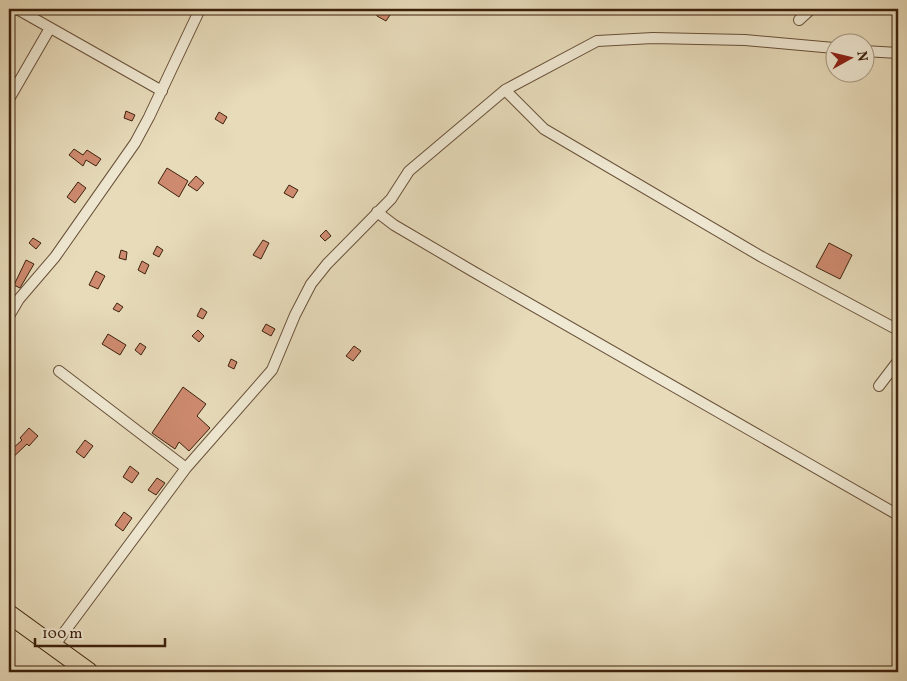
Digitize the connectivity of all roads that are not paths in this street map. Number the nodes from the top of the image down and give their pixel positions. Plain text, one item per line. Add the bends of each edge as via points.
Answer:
1 (17, 9) edge
2 (200, 9) edge
3 (811, 9) edge
4 (799, 20) dead end
5 (50, 28) junction
6 (824, 47) edge
7 (874, 52) edge
8 (898, 53) edge
9 (162, 90) junction
10 (505, 90) junction
11 (9, 99) edge
12 (377, 212) junction
13 (9, 316) edge
14 (898, 330) edge
15 (898, 360) edge
16 (58, 371) dead end
17 (879, 386) dead end
18 (186, 468) junction
19 (898, 515) edge
20 (9, 614) edge
21 (54, 646) junction
22 (89, 672) edge

1 - 5 street
2 - 9 street
3 - 4 street
5 - 9 street
5 - 11 street
6 - 10 street via 745,40 597,40
7 - 8 street
9 - 13 street via 135,143 55,258 19,298
10 - 12 street via 408,172
10 - 14 street via 544,129 762,257
12 - 18 street via 311,284 294,315 272,370
12 - 19 street via 499,287
15 - 17 street
16 - 18 street
18 - 21 street
20 - 21 highway
21 - 22 highway

